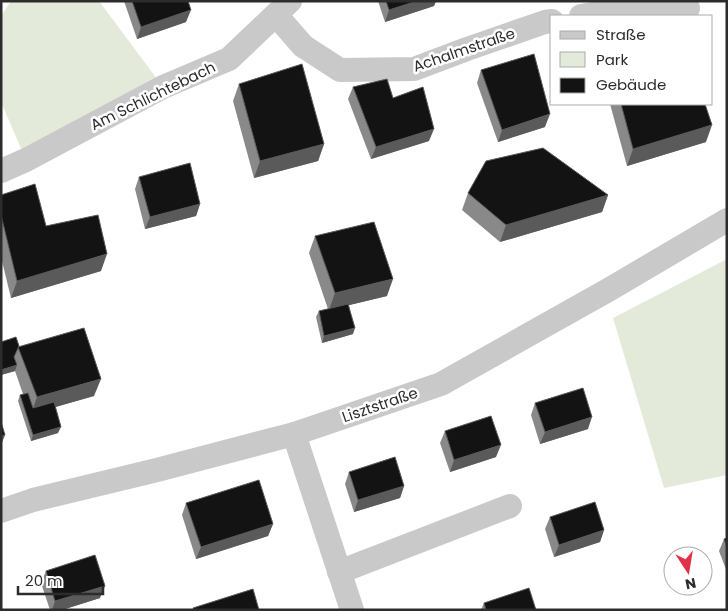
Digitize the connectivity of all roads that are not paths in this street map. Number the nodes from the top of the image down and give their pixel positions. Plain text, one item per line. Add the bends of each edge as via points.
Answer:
1 (283, 8) edge
2 (688, 8) dead end
3 (586, 15) edge
4 (550, 21) edge
5 (1, 171) edge
6 (727, 220) edge
7 (294, 434) junction
8 (510, 506) dead end
9 (1, 511) edge
10 (339, 572) junction
11 (352, 610) edge

1 - 4 street, Achalmstraße via 303,46 340,70 414,69
1 - 5 street, Am Schlichtebach via 229,59 163,87
2 - 3 street via 634,7
6 - 7 street, Lisztstraße via 441,384
7 - 9 street, Lisztstraße via 33,500
7 - 10 street
8 - 10 street
10 - 11 street

